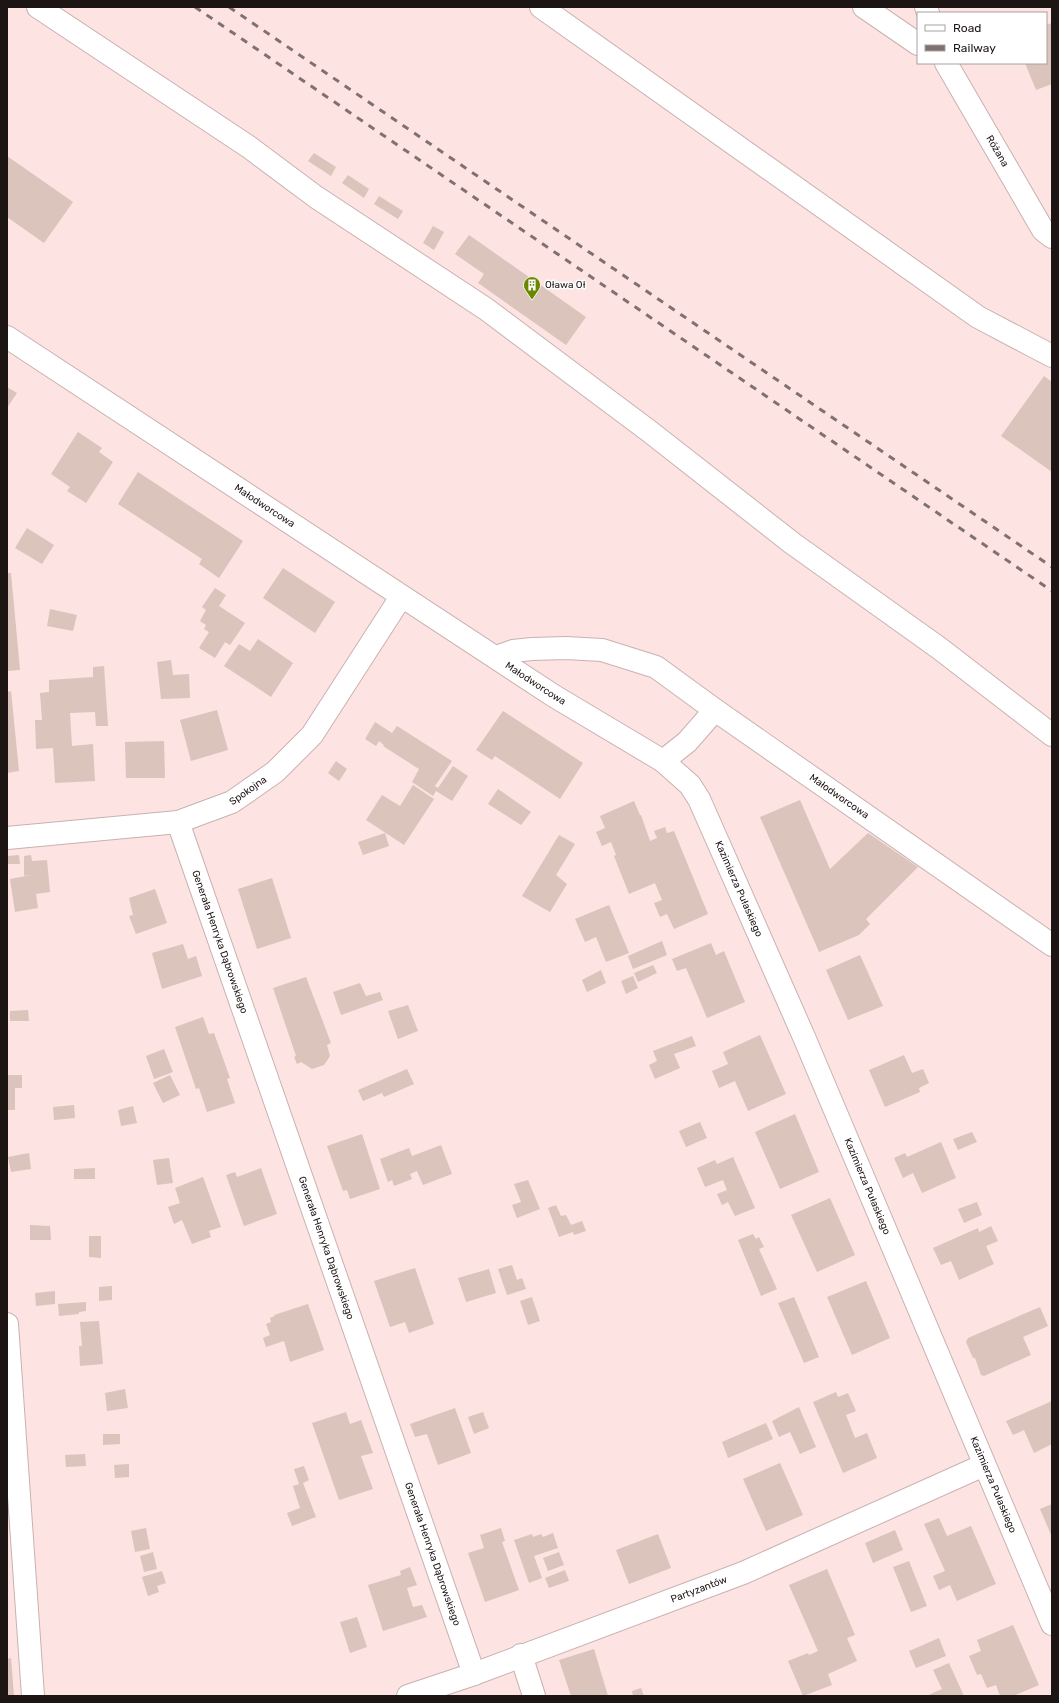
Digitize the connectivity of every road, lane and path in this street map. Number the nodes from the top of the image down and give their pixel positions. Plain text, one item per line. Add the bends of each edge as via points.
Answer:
1 (38, 7) edge
2 (540, 7) edge
3 (864, 7) edge
4 (917, 43) edge
5 (948, 64) edge
6 (1052, 237) edge
7 (7, 338) edge
8 (1052, 356) edge
9 (401, 597) junction
10 (496, 657) junction
11 (715, 710) junction
12 (1052, 735) edge
13 (663, 761) junction
14 (178, 822) junction
15 (7, 838) edge
16 (1052, 945) edge
17 (7, 1324) edge
18 (984, 1465) junction
19 (12, 1475) edge
20 (1052, 1624) edge
21 (521, 1655) junction
22 (474, 1674) junction
23 (33, 1696) edge
24 (408, 1696) edge
25 (534, 1696) edge

1 - 12 street via 249,147 316,197 486,309 649,431 792,543 939,648
2 - 8 street via 978,317
3 - 4 street
5 - 6 street, Różana via 1043,230
7 - 9 street, Małodworcowa
9 - 10 street, Małodworcowa
9 - 14 street, Spokojna via 312,735 275,772 232,802
10 - 11 street, Małodworcowa via 513,651 566,648 602,650 656,667
10 - 13 street, Małodworcowa via 554,696
11 - 13 street via 687,742
11 - 16 street, Małodworcowa
13 - 18 street, Kazimierza Pułaskiego via 690,785 699,799 804,1037
14 - 15 street, Spokojna
14 - 22 street, Generała Henryka Dąbrowskiego
17 - 19 street
18 - 20 street, Kazimierza Pułaskiego
18 - 21 street, Partyzantów via 743,1573
19 - 23 street
21 - 22 street, Partyzantów
21 - 25 street
22 - 24 street, Partyzantów

